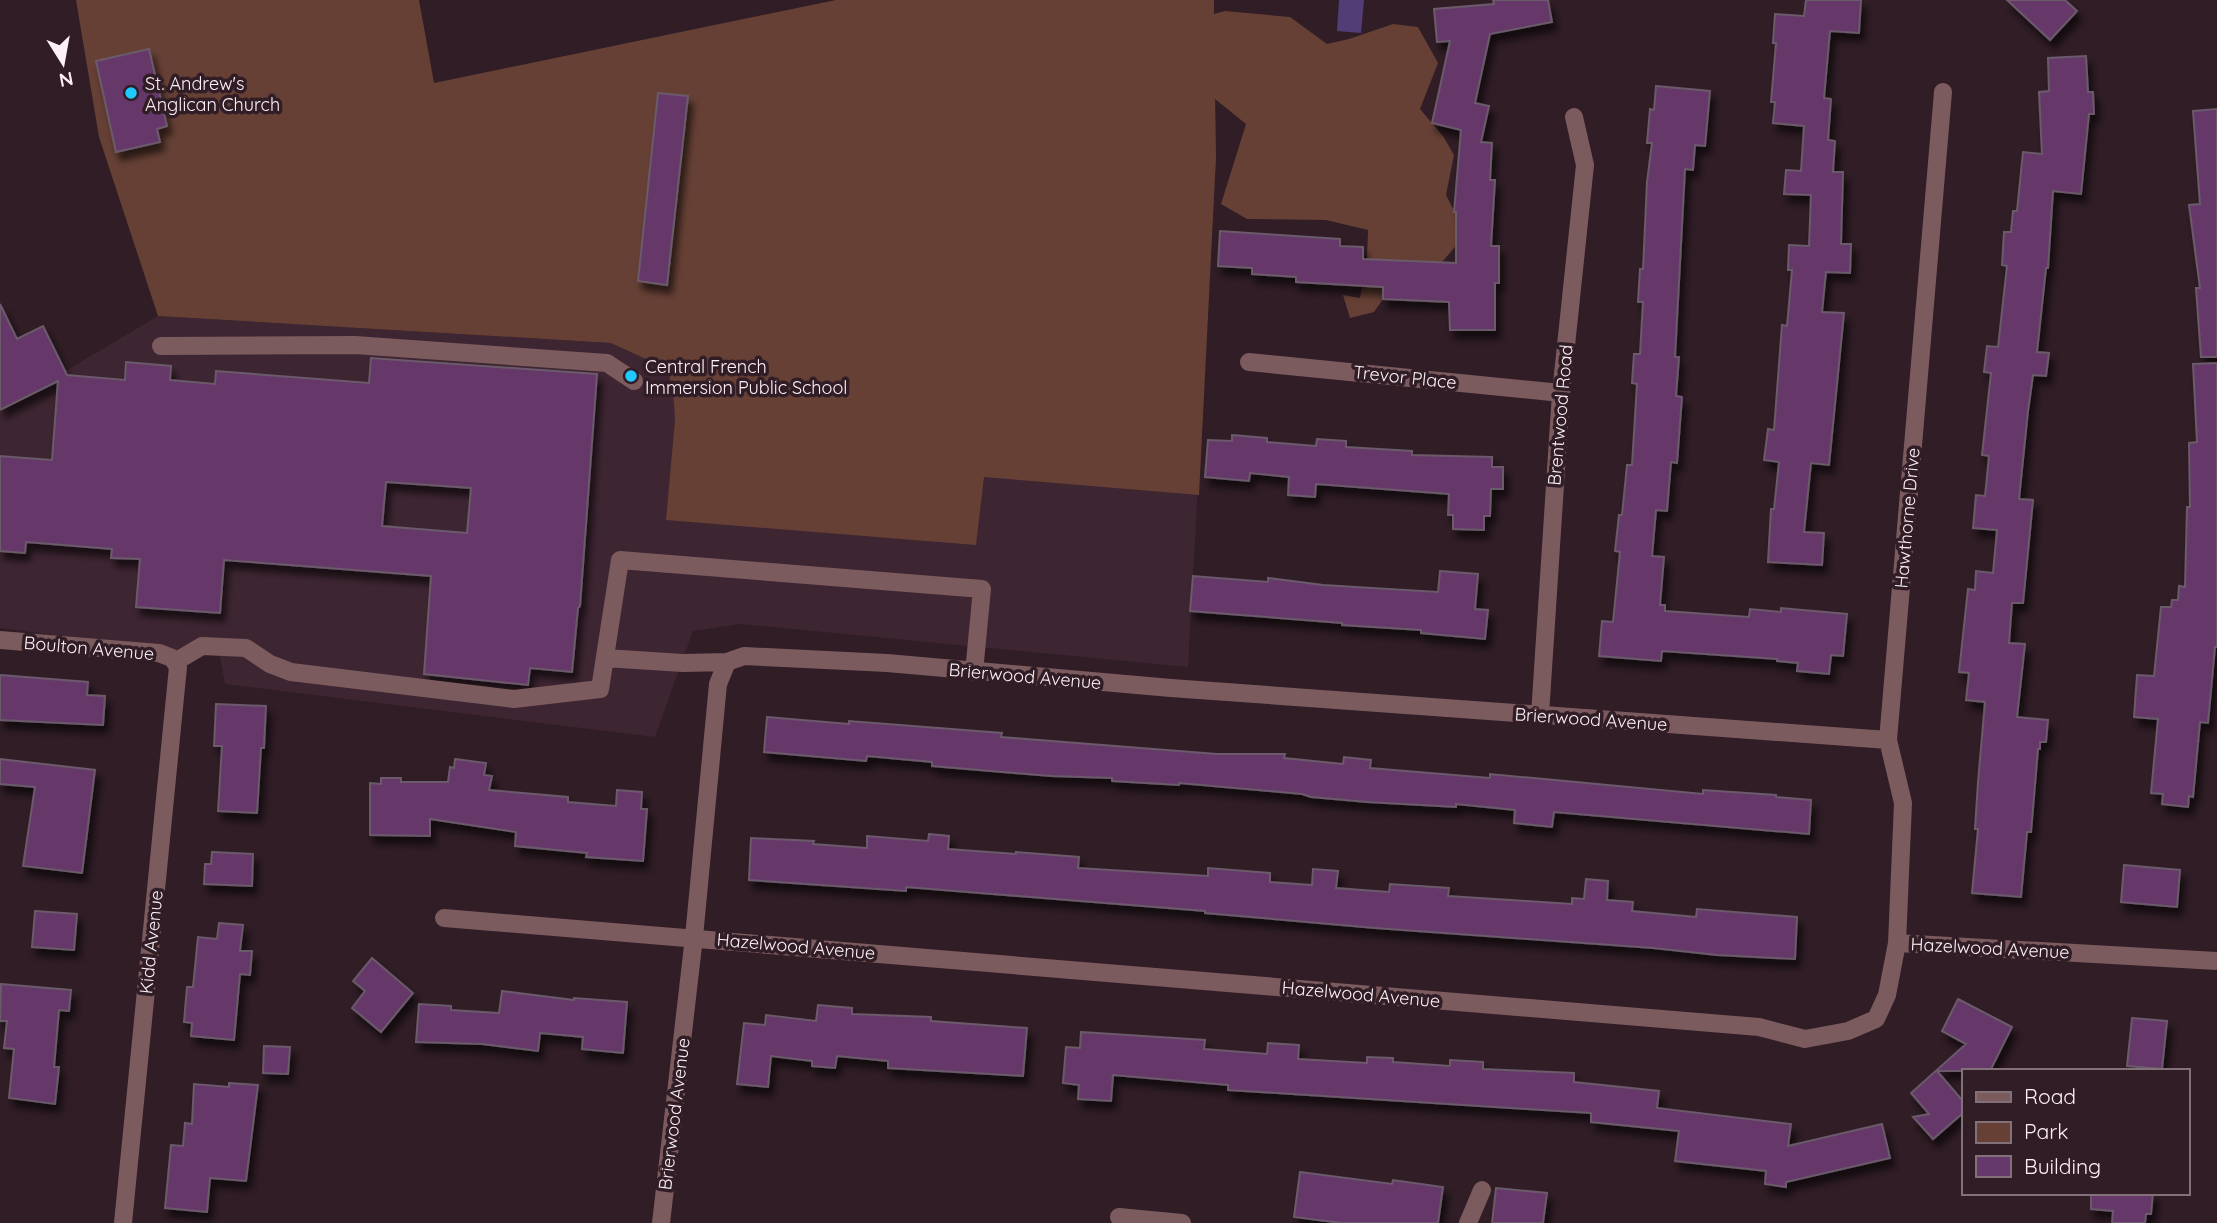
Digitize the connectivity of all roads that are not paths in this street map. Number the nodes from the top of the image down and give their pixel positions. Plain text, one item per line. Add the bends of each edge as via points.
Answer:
1 (1943, 93) dead end
2 (1574, 117) dead end
3 (161, 346) dead end
4 (1250, 362) dead end
5 (634, 381) dead end
6 (1560, 393) junction
7 (0, 640) edge
8 (605, 658) junction
9 (175, 662) junction
10 (727, 662) junction
11 (974, 672) junction
12 (1540, 715) junction
13 (1888, 740) junction
14 (444, 918) dead end
15 (694, 937) junction
16 (1897, 943) junction
17 (2217, 961) edge
18 (1482, 1190) dead end
19 (1119, 1217) dead end
20 (123, 1223) edge
21 (661, 1223) edge
22 (1182, 1223) edge
23 (1468, 1223) edge

1 - 13 street, Hawthorne Drive
2 - 6 street, Brentwood Road via 1585,165
3 - 5 street via 355,345 607,363
4 - 6 street, Trevor Place
6 - 12 street, Brentwood Road
7 - 9 street, Boulton Avenue via 159,653
8 - 9 street via 600,689 514,699 291,672 246,648 202,646
8 - 10 street
8 - 11 street via 620,560 982,589
9 - 20 street, Kidd Avenue via 179,672
10 - 11 street, Brierwood Avenue via 759,656
10 - 15 street, Brierwood Avenue via 718,684
11 - 12 street, Brierwood Avenue
12 - 13 street, Brierwood Avenue
13 - 16 street, Hawthorne Drive via 1903,803
14 - 15 street, Hazelwood Avenue
15 - 16 street, Hazelwood Avenue via 1759,1027 1805,1039 1848,1031 1876,1019 1887,995
15 - 21 street, Brierwood Avenue
16 - 17 street, Hazelwood Avenue
18 - 23 street
19 - 22 street

